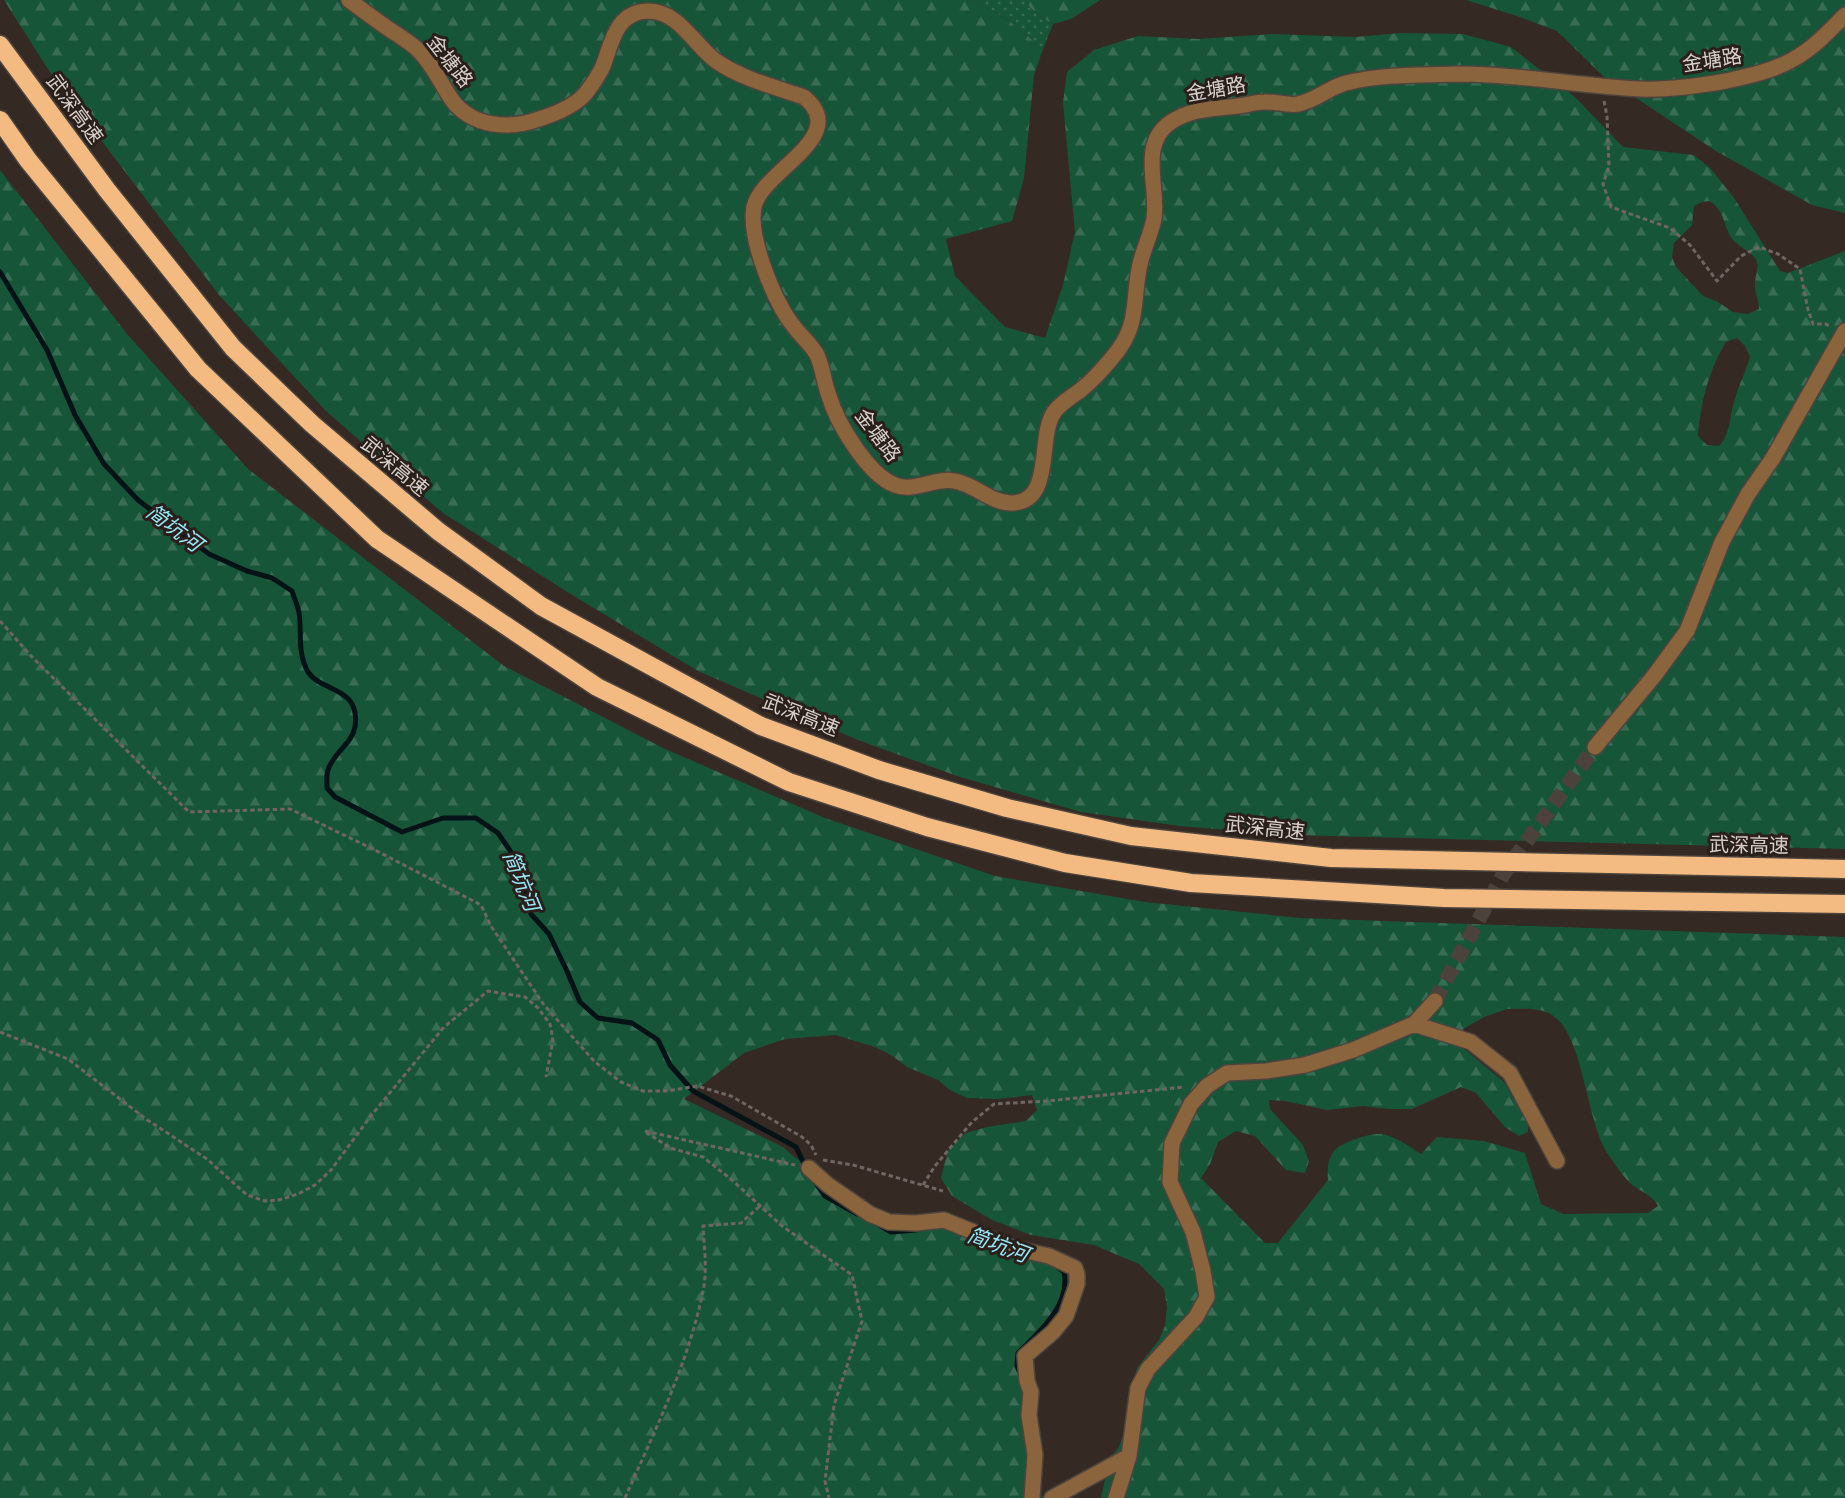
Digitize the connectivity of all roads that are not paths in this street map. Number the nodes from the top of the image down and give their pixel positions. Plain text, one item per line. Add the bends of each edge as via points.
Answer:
1 (349, 0) edge
2 (1845, 15) edge
3 (0, 45) edge
4 (0, 120) edge
5 (1844, 332) edge
6 (1595, 747) tunnel mouth
7 (1845, 869) edge
8 (1845, 904) edge
9 (1435, 1001) tunnel mouth
10 (1414, 1024) junction
11 (1557, 1161) dead end
12 (809, 1168) dead end
13 (1129, 1456) junction
14 (1032, 1498) edge
15 (1052, 1498) edge
16 (1116, 1498) edge

1 - 2 street, 金塘路 via 419,50 453,101 470,116 502,126 537,120 584,95 602,68 620,24 628,17 649,11 660,13 687,30 705,53 731,70 812,103 819,123 816,133 758,195 753,209 762,264 774,293 817,356 836,414 876,472 894,485 910,487 948,479 1009,503 1031,497 1036,491 1048,423 1055,411 1110,361 1131,330 1141,262 1156,205 1151,170 1154,145 1165,126 1173,121 1195,111 1264,102 1297,105 1344,84 1394,77 1512,75 1639,89 1693,86 1759,74 1793,60
3 - 7 highway, 武深高速 via 107,190 233,348 312,424 438,531 541,606 761,726 879,770 1006,808 1131,836 1331,858
4 - 8 highway via 198,369 377,539 597,687 789,782 927,827 1054,860 1191,883 1444,898
5 - 6 street via 1722,542 1687,631
9 - 10 street
10 - 11 street via 1471,1042 1510,1073
10 - 13 street via 1305,1065 1227,1073 1207,1086 1191,1104 1172,1143 1170,1182 1193,1232 1207,1297 1196,1317 1148,1369 1138,1388
12 - 14 street via 870,1214 889,1222 944,1221 1075,1268 1077,1284 1066,1317 1025,1356 1035,1455
13 - 15 street
13 - 16 street

